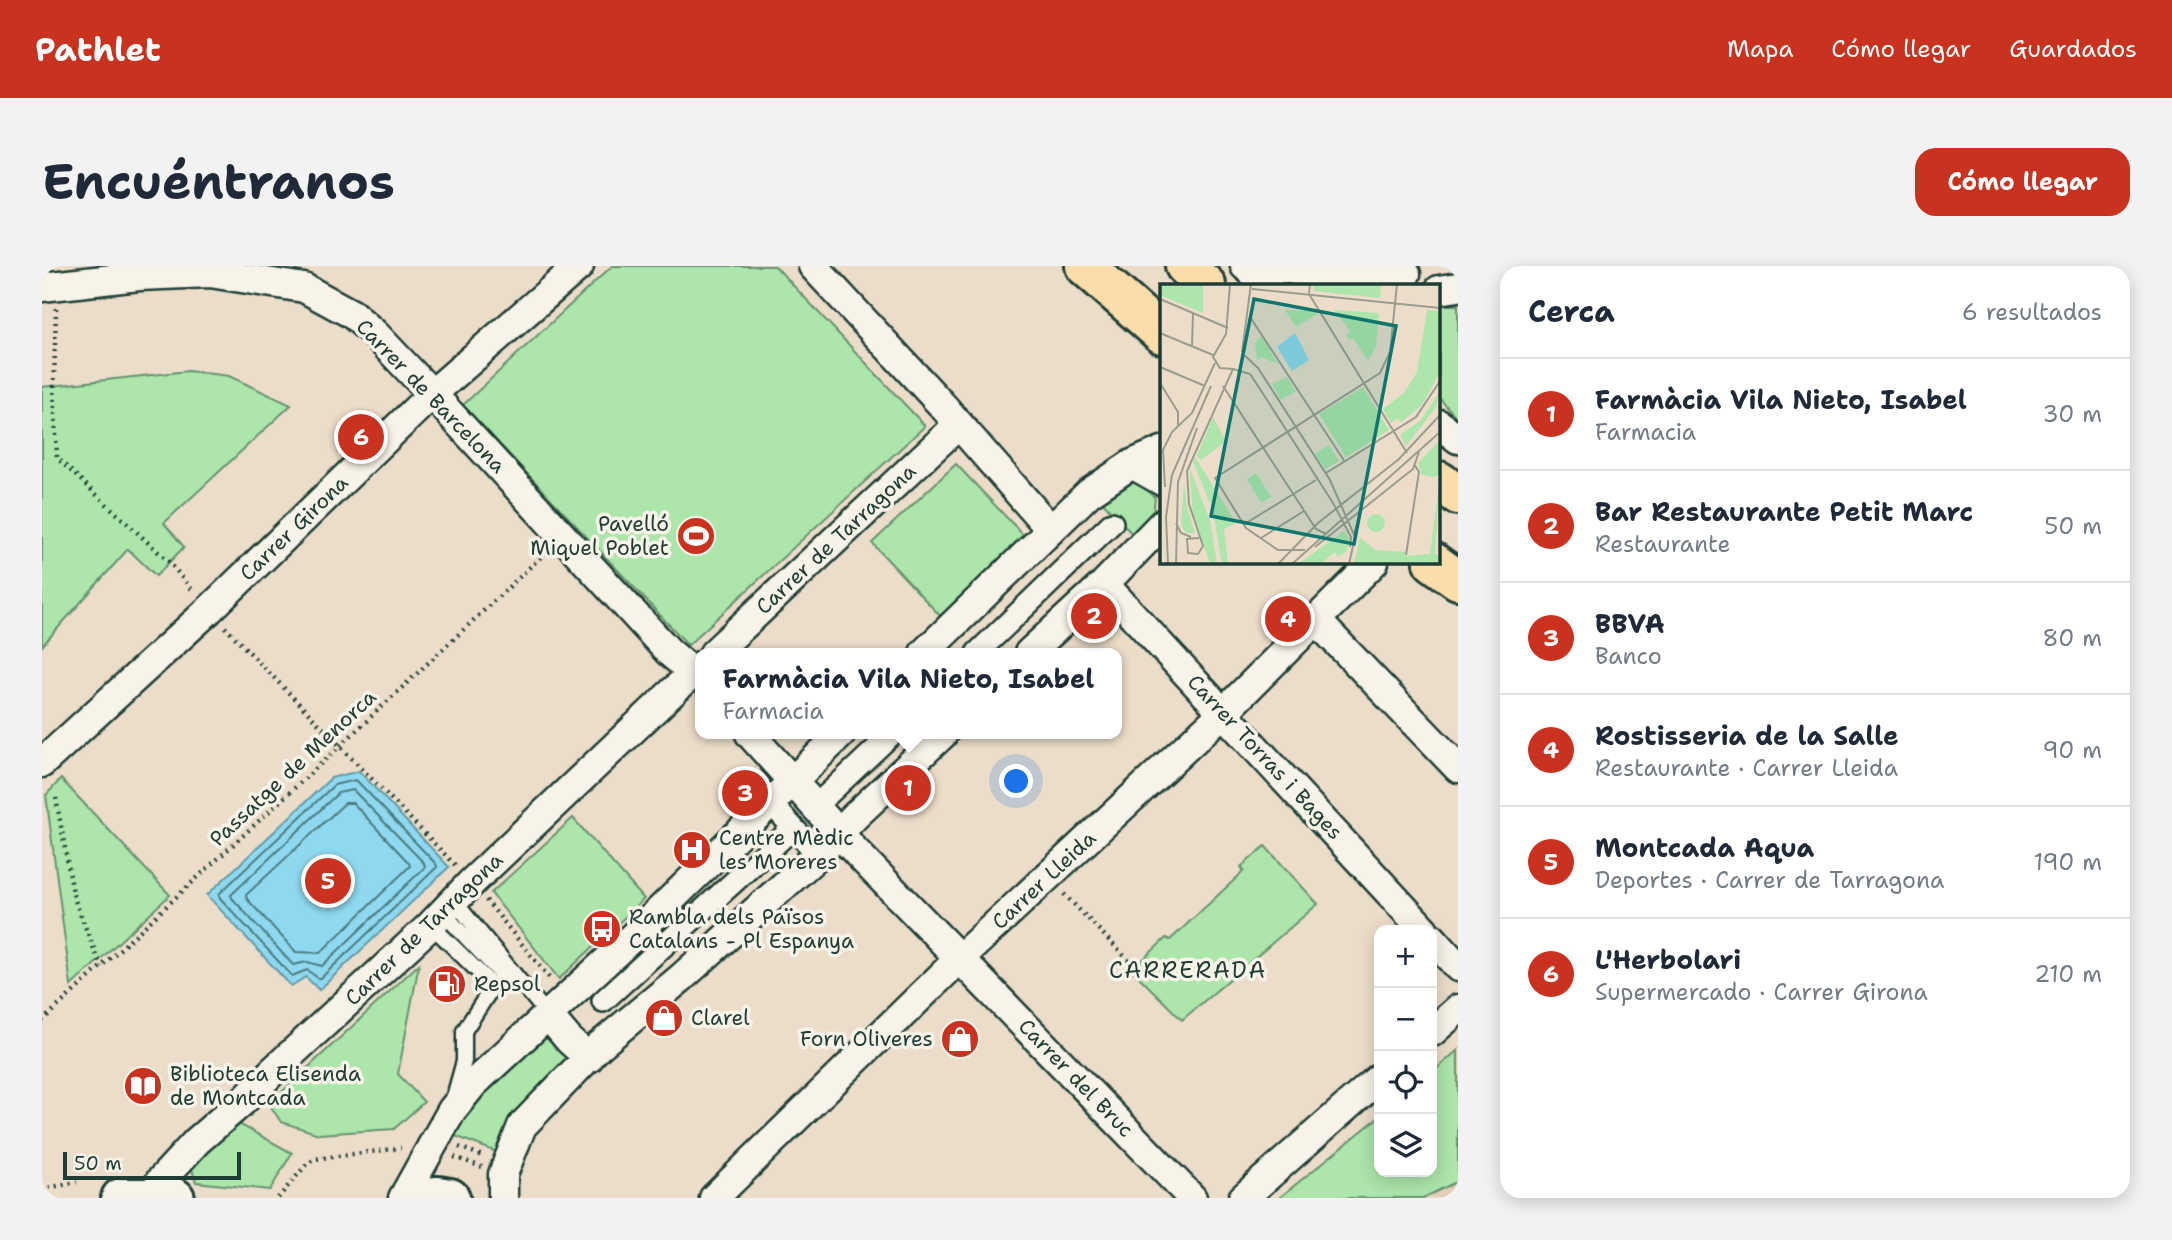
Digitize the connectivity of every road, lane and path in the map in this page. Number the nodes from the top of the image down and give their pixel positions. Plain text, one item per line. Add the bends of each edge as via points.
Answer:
1 (813, 266) edge
2 (1084, 266) edge
3 (1185, 266) edge
4 (1245, 266) edge
5 (1272, 266) edge
6 (210, 269) edge
7 (567, 270) edge
8 (1405, 275) edge
9 (1341, 280) edge
10 (1205, 284) edge
11 (1267, 284) edge
12 (49, 287) edge
13 (1458, 287) edge
14 (1440, 290) edge
15 (1160, 332) edge
16 (432, 394) junction
17 (958, 425) junction
18 (1440, 425) edge
19 (1458, 439) edge
20 (1160, 451) edge
21 (1132, 464) junction
22 (1160, 480) edge
23 (1440, 482) edge
24 (1458, 495) edge
25 (1112, 523) dead end
26 (1160, 526) edge
27 (1051, 530) junction
28 (563, 536) junction
29 (1372, 564) edge
30 (1436, 564) edge
31 (1458, 580) edge
32 (1104, 584) junction
33 (209, 610) junction
34 (1316, 620) junction
35 (722, 648) edge
36 (929, 648) edge
37 (982, 648) edge
38 (1034, 648) edge
39 (695, 664) edge
40 (695, 674) edge
41 (1224, 712) junction
42 (754, 739) edge
43 (836, 739) edge
44 (886, 739) edge
45 (938, 739) edge
46 (340, 746) junction
47 (42, 763) edge
48 (1458, 768) edge
49 (792, 781) junction
50 (56, 798) dead end
51 (822, 799) dead end
52 (777, 810) dead end
53 (793, 828) junction
54 (839, 834) junction
55 (810, 846) dead end
56 (1064, 895) dead end
57 (456, 903) junction
58 (1419, 925) edge
59 (1437, 944) edge
60 (960, 958) junction
61 (1135, 966) dead end
62 (101, 967) junction
63 (1458, 967) edge
64 (504, 980) junction
65 (556, 985) dead end
66 (1458, 1009) edge
67 (547, 1014) junction
68 (621, 1015) dead end
69 (42, 1021) edge
70 (1437, 1028) edge
71 (589, 1058) junction
72 (1374, 1082) edge
73 (452, 1110) junction
74 (435, 1147) junction
75 (500, 1178) edge
76 (77, 1182) dead end
77 (42, 1189) edge
78 (169, 1197) edge
79 (121, 1198) edge
80 (278, 1198) edge
81 (403, 1198) edge
82 (411, 1198) edge
83 (450, 1198) edge
84 (714, 1198) edge
85 (1192, 1198) edge
86 (1243, 1198) edge

1 - 17 street
2 - 15 highway
3 - 10 highway
4 - 11 street
5 - 9 street
6 - 12 street, Carrer de Barcelona
6 - 16 street, Carrer de Barcelona via 304,288 352,314
7 - 16 street, Carrer Girona
8 - 9 street
12 - 33 path via 57,457 169,562
13 - 14 street
16 - 28 street, Carrer de Barcelona
16 - 33 street, Carrer Girona
17 - 27 street
17 - 35 street, Carrer de Tarragona
18 - 19 street
20 - 21 street
21 - 22 street
21 - 27 street via 1089,493
23 - 24 highway
25 - 37 street
26 - 32 street
27 - 36 street
28 - 39 street, Carrer de Barcelona via 669,652
28 - 46 path, Passatge de Menorca
29 - 34 street, Carrer Lleida
30 - 31 highway
32 - 38 street
32 - 41 street, Carrer Torras i Bages
33 - 46 path
33 - 47 street, Carrer Girona
34 - 41 street, Carrer Lleida
34 - 48 street
40 - 57 street, Carrer de Tarragona
41 - 58 street, Carrer Torras i Bages
41 - 60 street, Carrer Lleida
42 - 49 street
43 - 49 street
44 - 51 street
45 - 54 street
46 - 57 path
46 - 62 path, Passatge de Menorca
49 - 54 street
49 - 67 street
50 - 62 path via 74,898
52 - 53 street
53 - 55 street
53 - 68 street via 595,995
54 - 60 street, Carrer del Bruc
54 - 71 street
56 - 61 path
57 - 64 lane
57 - 64 lane
57 - 65 path
57 - 78 street, Carrer de Tarragona via 197,1141 160,1181
59 - 63 street
60 - 84 street, Carrer Lleida
60 - 85 street, Carrer del Bruc
62 - 69 path, Passatge de Menorca
64 - 67 lane
64 - 73 lane via 464,1031 464,1061
66 - 70 street
67 - 71 street
67 - 73 street
71 - 75 street via 522,1126
72 - 86 street
73 - 74 street
74 - 75 path
74 - 75 path
74 - 80 path via 315,1159
74 - 81 street
76 - 77 path
78 - 79 main road
82 - 83 main road

